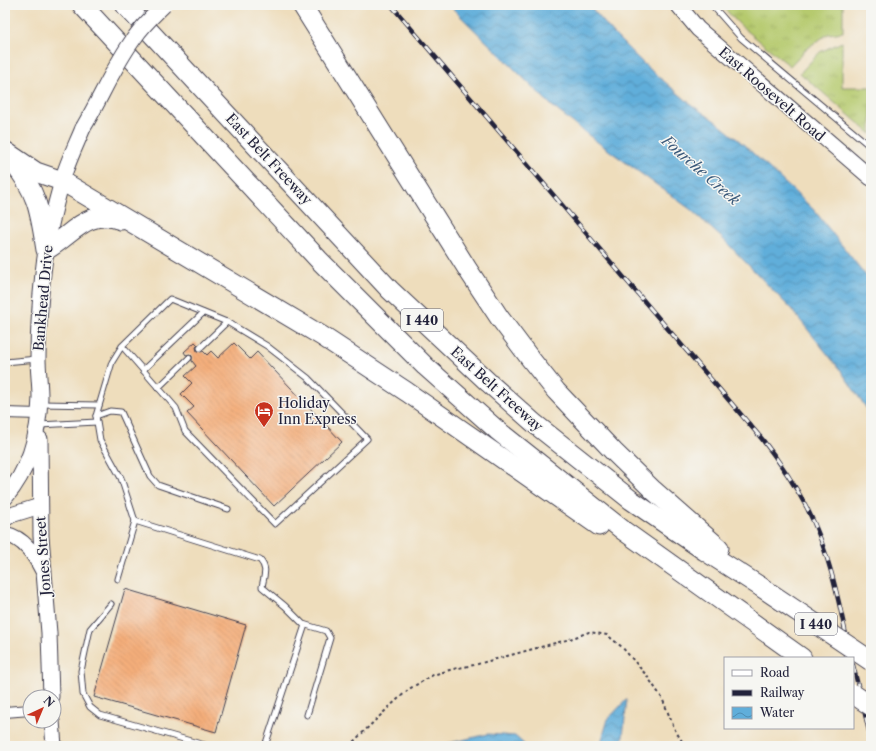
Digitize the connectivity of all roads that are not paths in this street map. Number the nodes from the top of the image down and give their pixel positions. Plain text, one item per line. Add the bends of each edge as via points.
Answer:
1 (82, 5) edge
2 (126, 5) edge
3 (164, 5) edge
4 (302, 5) edge
5 (678, 5) edge
6 (712, 5) edge
7 (871, 147) edge
8 (5, 151) edge
9 (5, 154) edge
10 (871, 178) edge
11 (62, 181) junction
12 (135, 225) junction
13 (46, 250) junction
14 (203, 313) junction
15 (227, 322) junction
16 (122, 346) junction
17 (200, 348) dead end
18 (189, 358) dead end
19 (38, 359) junction
20 (5, 362) edge
21 (143, 370) junction
22 (158, 388) junction
23 (99, 405) junction
24 (5, 413) edge
25 (39, 414) junction
26 (96, 416) junction
27 (97, 422) junction
28 (5, 498) edge
29 (5, 506) edge
30 (40, 506) junction
31 (228, 508) dead end
32 (5, 519) edge
33 (135, 521) junction
34 (5, 534) edge
35 (44, 572) junction
36 (118, 579) dead end
37 (691, 580) junction
38 (761, 587) junction
39 (111, 604) dead end
40 (305, 625) junction
41 (801, 657) edge
42 (871, 661) edge
43 (51, 689) edge
44 (854, 695) edge
45 (871, 706) edge
46 (22, 711) edge
47 (5, 712) edge
48 (307, 715) dead end
49 (53, 729) edge
50 (54, 746) edge
51 (208, 746) edge
52 (265, 746) edge

1 - 37 highway, East Belt Freeway / I 440 via 319,260 426,366 497,430 566,486
2 - 38 highway, East Belt Freeway / I 440 via 390,290 489,383 535,424 631,500
3 - 11 main road, Bankhead Drive, bridge via 135,36 113,72 83,128
4 - 38 highway via 468,270 499,317 547,380 625,463
5 - 10 main road, East Roosevelt Road via 698,29
6 - 7 lane via 741,38
8 - 11 highway via 36,172
9 - 13 highway via 24,176 35,198
11 - 12 highway
11 - 13 main road, Bankhead Drive
12 - 13 highway via 112,217 90,219
12 - 37 highway via 322,336 597,525
13 - 19 main road, Bankhead Drive via 42,274
14 - 15 lane
14 - 16 lane via 170,299
14 - 21 lane
15 - 17 lane
15 - 22 lane via 267,346 308,378 367,439 275,524 185,431 176,408
16 - 21 lane
16 - 23 lane via 112,362
18 - 22 lane
19 - 20 lane
19 - 25 main road, Bankhead Drive
21 - 22 lane
23 - 25 lane
23 - 26 lane
24 - 25 street
25 - 27 lane
25 - 28 main road, Bankhead Drive via 32,450 19,478
25 - 30 main road, Jones Street
26 - 27 lane
26 - 31 lane via 110,411 121,412 150,476 158,485
27 - 33 lane via 100,440 121,478
29 - 30 main road via 21,503
30 - 32 main road
30 - 35 main road, Jones Street
33 - 36 lane
33 - 40 lane via 260,560 265,571 262,587
34 - 35 main road via 22,542
35 - 43 main road, Jones Street
37 - 41 highway, East Belt Freeway / I 440
38 - 42 highway, East Belt Freeway / I 440, bridge
39 - 51 lane via 90,629 81,671 84,694 90,707 100,715
40 - 48 lane via 326,631 330,638
40 - 52 lane
44 - 45 highway, bridge
46 - 47 street
49 - 50 main road

